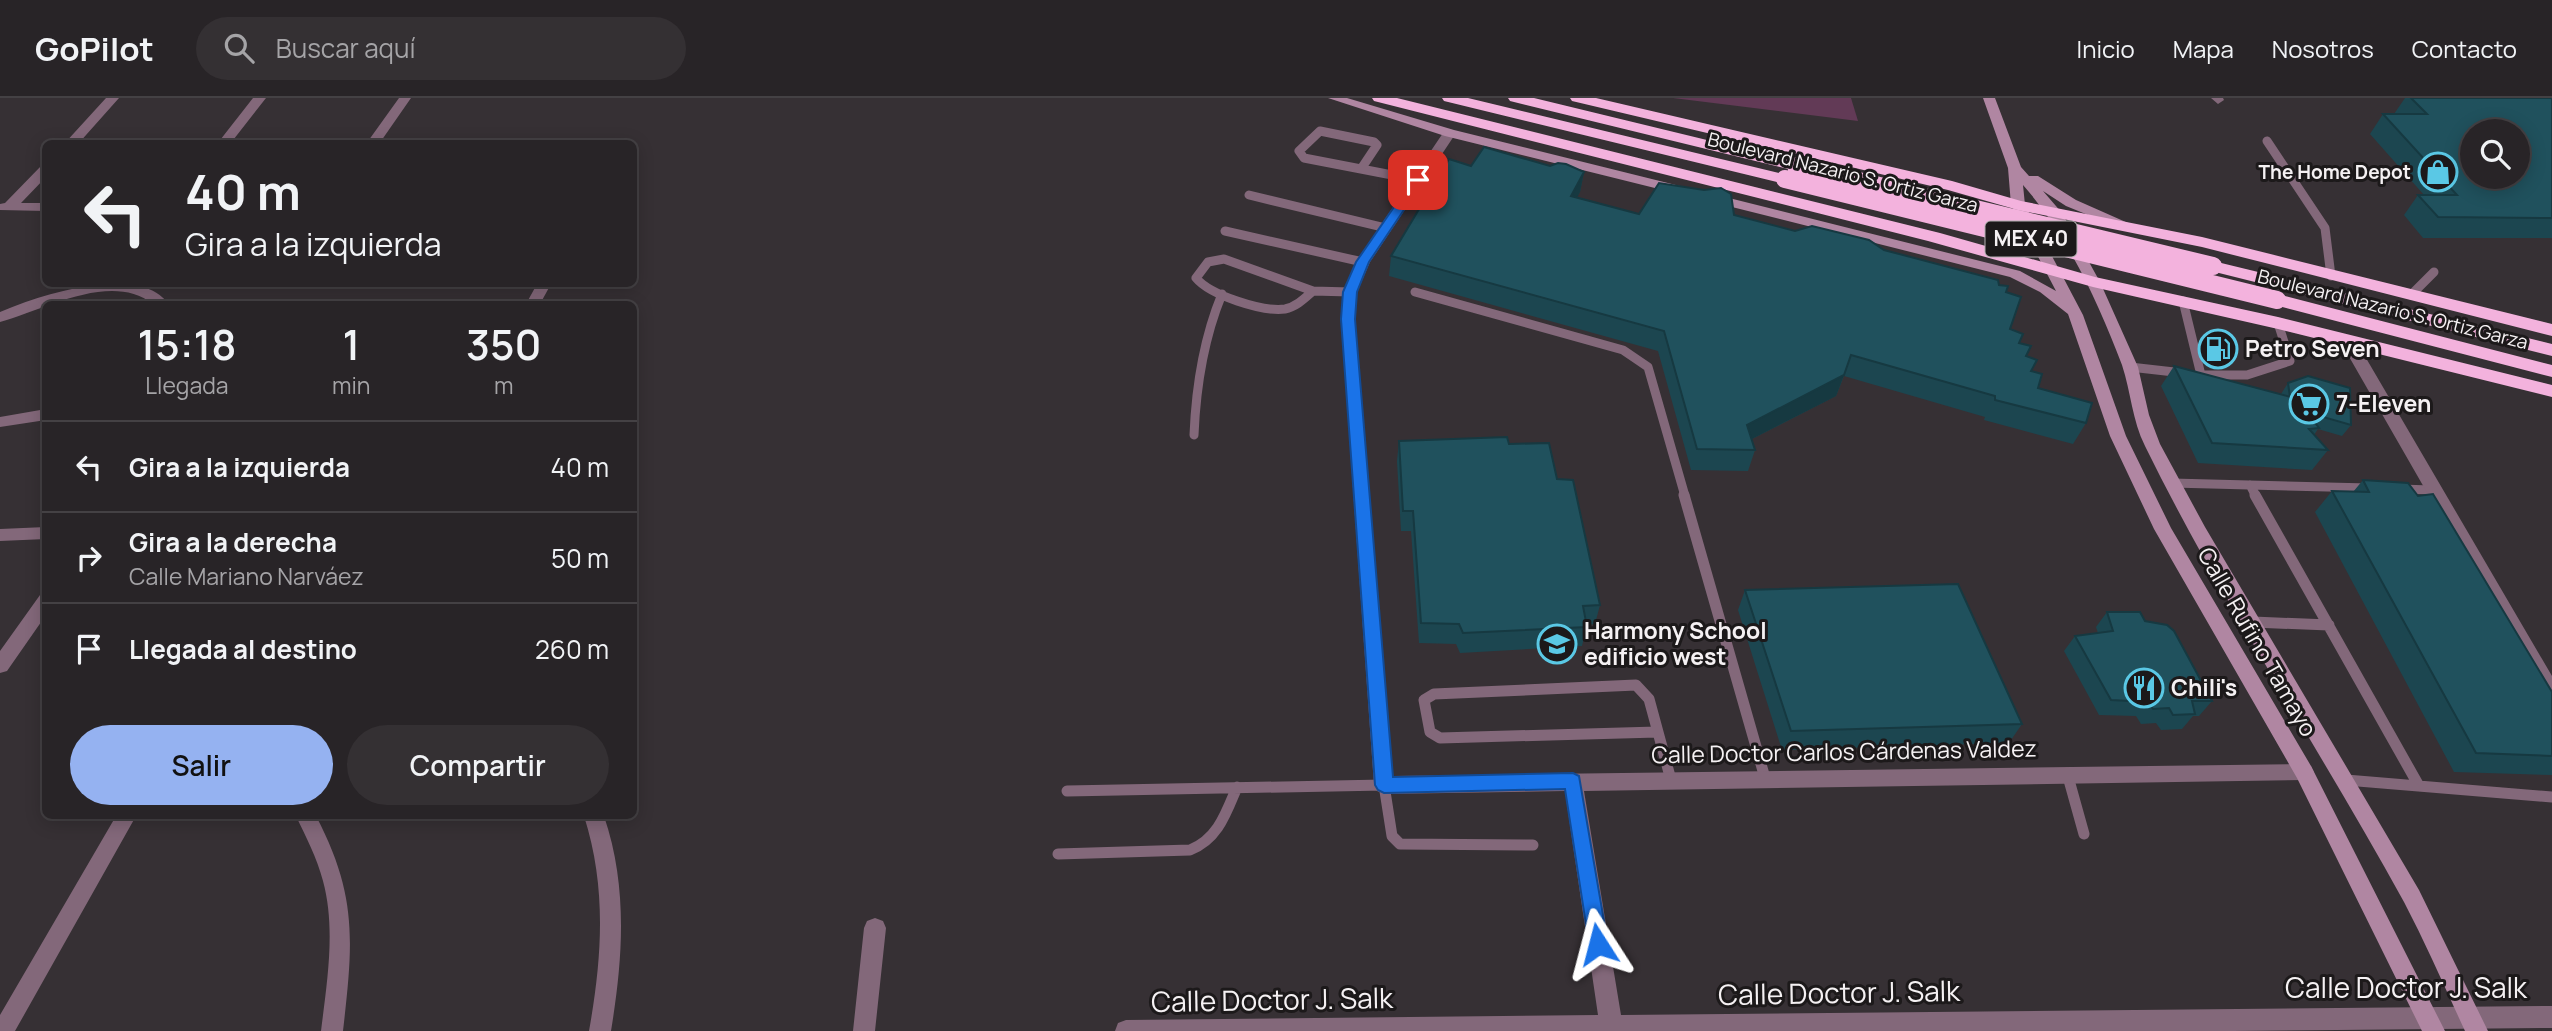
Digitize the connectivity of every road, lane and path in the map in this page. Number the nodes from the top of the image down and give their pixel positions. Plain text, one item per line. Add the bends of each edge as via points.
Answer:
1 (113, 98) edge
2 (260, 98) edge
3 (405, 98) edge
4 (1334, 98) edge
5 (1380, 98) edge
6 (1449, 98) edge
7 (1515, 98) edge
8 (1577, 98) edge
9 (1989, 98) edge
10 (1450, 132) junction
11 (74, 140) edge
12 (226, 140) edge
13 (375, 140) edge
14 (2267, 141) dead end
15 (2015, 168) junction
16 (1361, 169) junction
17 (42, 173) edge
18 (1790, 173) junction
19 (1418, 180) junction
20 (1952, 186) junction
21 (1249, 195) dead end
22 (2018, 205) junction
23 (5, 207) edge
24 (42, 207) edge
25 (2055, 213) junction
26 (2130, 227) junction
27 (1386, 228) junction
28 (1225, 231) dead end
29 (1934, 236) junction
30 (2202, 242) junction
31 (1363, 262) junction
32 (2054, 271) junction
33 (2434, 272) dead end
34 (2331, 276) junction
35 (2093, 282) junction
36 (103, 287) edge
37 (117, 287) edge
38 (1313, 291) junction
39 (1350, 292) junction
40 (1415, 292) dead end
41 (1222, 294) junction
42 (2411, 295) junction
43 (160, 301) edge
44 (2183, 301) junction
45 (2218, 310) junction
46 (2076, 315) junction
47 (0, 317) edge
48 (2278, 323) junction
49 (2552, 330) edge
50 (2348, 341) junction
51 (2552, 350) edge
52 (2130, 367) junction
53 (2552, 371) edge
54 (2201, 375) junction
55 (2552, 391) edge
56 (42, 415) edge
57 (0, 422) edge
58 (1194, 435) dead end
59 (2172, 483) junction
60 (2250, 485) junction
61 (2380, 489) edge
62 (2393, 489) edge
63 (2432, 490) junction
64 (42, 533) edge
65 (0, 535) edge
66 (42, 606) edge
67 (2253, 622) junction
68 (2329, 625) junction
69 (0, 666) edge
70 (2552, 693) edge
71 (1657, 732) junction
72 (2304, 772) junction
73 (2067, 774) junction
74 (1765, 778) junction
75 (1671, 780) junction
76 (2346, 780) junction
77 (1573, 781) junction
78 (1384, 785) junction
79 (2419, 786) junction
80 (1237, 788) junction
81 (1067, 791) dead end
82 (2552, 797) edge
83 (124, 819) edge
84 (308, 819) edge
85 (595, 819) edge
86 (2084, 834) dead end
87 (1533, 845) dead end
88 (1058, 854) dead end
89 (875, 928) dead end
90 (2541, 1022) edge
91 (2431, 1024) edge
92 (2474, 1024) edge
93 (1612, 1028) edge
94 (3, 1031) edge
95 (332, 1031) edge
96 (600, 1031) edge
97 (864, 1031) edge
98 (1126, 1031) edge

1 - 11 street
2 - 12 street
3 - 13 street
4 - 10 street
5 - 29 highway
6 - 18 highway, Boulevard Nazario S. Ortiz Garza / MEX 40
7 - 18 highway, Boulevard Nazario S. Ortiz Garza / MEX 40
8 - 20 highway
9 - 15 street
10 - 19 street
10 - 46 street via 2015,274 2045,289
14 - 34 lane via 2325,229
15 - 22 street
15 - 25 street, Calle Rufino Tamayo
15 - 26 street via 2071,203
16 - 16 lane via 1304,158 1299,151 1320,131 1374,142 1377,145
16 - 19 lane
17 - 23 street
18 - 51 highway, Boulevard Nazario S. Ortiz Garza / MEX 40, bridge via 2213,266
18 - 53 highway, Boulevard Nazario S. Ortiz Garza / MEX 40, bridge
19 - 27 street
20 - 22 highway
20 - 29 highway via 1963,211 1949,230
21 - 27 lane
22 - 25 highway
22 - 32 street, Calle Rufino Tamayo
23 - 24 street
25 - 26 highway
25 - 35 street, Calle Rufino Tamayo
26 - 30 highway
27 - 31 street
28 - 31 lane
29 - 32 highway
30 - 34 highway
30 - 45 highway via 2173,254 2171,269 2188,292
31 - 39 street
32 - 35 highway
32 - 46 street, Calle Rufino Tamayo
33 - 42 lane
34 - 42 highway
35 - 44 highway
35 - 52 street, Calle Rufino Tamayo
36 - 47 street via 35,302
37 - 43 street via 138,290
38 - 39 lane
38 - 41 lane via 1291,308 1274,311
38 - 41 lane via 1249,266 1212,260 1196,281
39 - 78 street via 1348,319
40 - 74 lane via 1623,350 1648,367
41 - 58 lane via 1202,352
42 - 49 highway
44 - 45 highway
44 - 54 lane
45 - 48 highway
46 - 72 street, Calle Rufino Tamayo via 2118,436 2163,529
48 - 50 highway
48 - 54 lane via 2290,361 2230,379
50 - 55 highway
50 - 63 street
52 - 54 lane
52 - 59 street, Calle Rufino Tamayo via 2141,415
56 - 57 street
59 - 60 lane
59 - 67 street, Calle Rufino Tamayo
60 - 61 lane
60 - 68 lane
62 - 63 lane
63 - 70 street
64 - 65 street
66 - 69 street
67 - 68 lane
67 - 76 street, Calle Rufino Tamayo
68 - 79 lane
71 - 71 lane via 1649,699 1636,685 1434,694 1424,700 1430,732 1440,738
71 - 75 lane
72 - 73 street, Calle Doctor Carlos Cárdenas Valdez
72 - 91 street, Calle Rufino Tamayo
73 - 74 street, Calle Doctor Carlos Cárdenas Valdez
73 - 86 lane
74 - 75 street, Calle Doctor Carlos Cárdenas Valdez
75 - 77 street, Calle Doctor Carlos Cárdenas Valdez
76 - 79 lane
76 - 92 street, Calle Rufino Tamayo via 2412,897
77 - 78 street, Calle Doctor Carlos Cárdenas Valdez
77 - 93 street
78 - 80 lane
78 - 87 lane via 1392,836 1400,844
79 - 82 lane
80 - 81 lane
80 - 88 lane via 1213,838 1200,847
83 - 94 street
84 - 95 street via 325,853 338,901
85 - 96 street via 608,875 613,928
89 - 97 street
90 - 92 street, Calle Doctor J. Salk
91 - 92 street, Calle Doctor J. Salk
91 - 93 street, Calle Doctor J. Salk
93 - 98 street, Calle Doctor J. Salk

